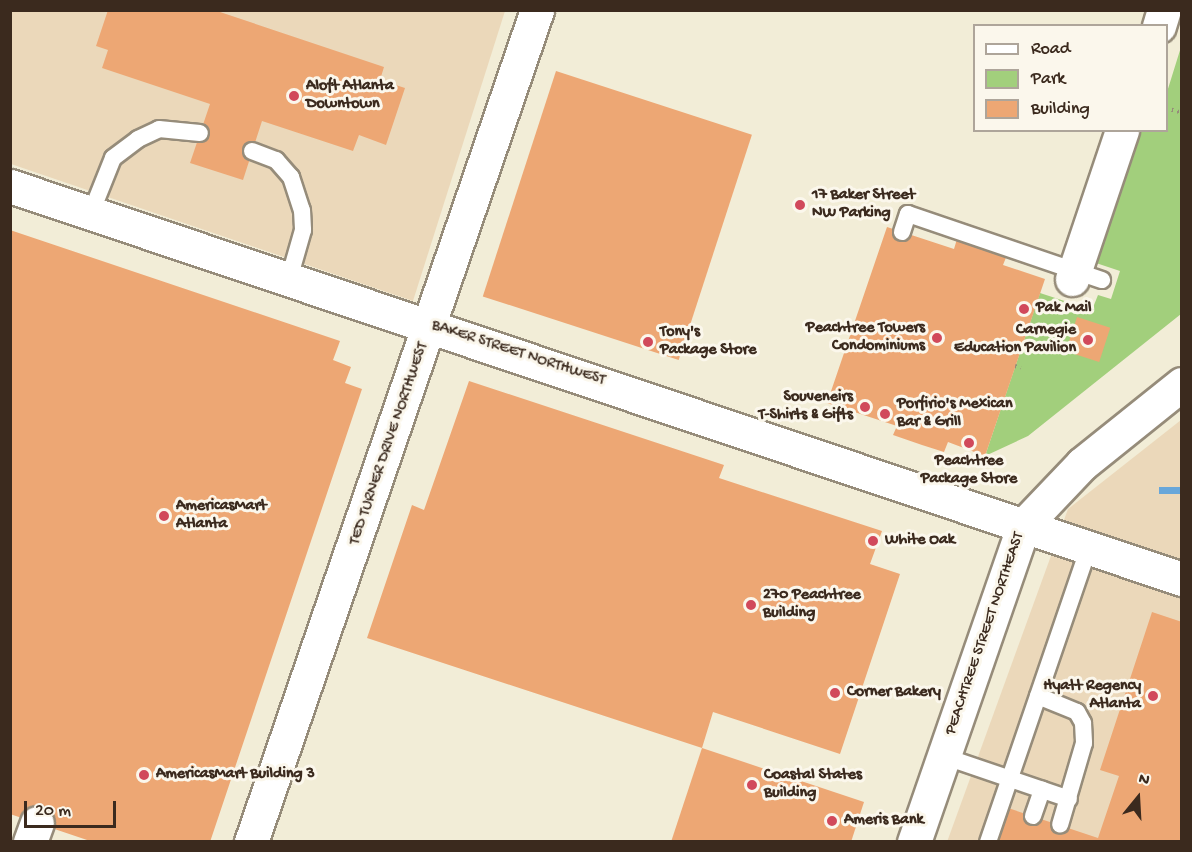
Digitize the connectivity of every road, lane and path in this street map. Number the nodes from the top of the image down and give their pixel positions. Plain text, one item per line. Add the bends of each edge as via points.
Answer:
1 (537, 10) edge
2 (1168, 108) edge
3 (1179, 112) dead end
4 (1121, 132) edge
5 (200, 133) dead end
6 (252, 151) dead end
7 (10, 186) edge
8 (91, 213) junction
9 (902, 232) dead end
10 (1083, 276) joint
11 (289, 279) junction
12 (431, 325) junction
13 (1015, 366) dead end
14 (1021, 368) dead end
15 (1182, 384) edge
16 (1024, 525) junction
17 (1089, 547) junction
18 (1182, 579) edge
19 (1038, 696) junction
20 (943, 756) junction
21 (1010, 779) junction
22 (1042, 790) junction
23 (1069, 799) junction
24 (1033, 816) dead end
25 (1060, 825) dead end
26 (252, 842) edge
27 (914, 842) edge
28 (988, 842) edge

1 - 12 main road, TED TURNER DRIVE NORTHWEST
2 - 3 path
4 - 10 main road
5 - 8 lane via 159,129 113,158
6 - 11 lane via 276,160 291,177 302,210 303,230
7 - 8 main road, BAKER STREET NORTHWEST
8 - 11 main road, BAKER STREET NORTHWEST
9 - 10 lane via 908,214
11 - 12 main road, BAKER STREET NORTHWEST
12 - 16 main road, BAKER STREET NORTHWEST
12 - 26 main road, TED TURNER DRIVE NORTHWEST
13 - 14 path
15 - 16 main road, PEACHTREE STREET NORTHEAST via 1082,464
16 - 17 main road, BAKER STREET NORTHWEST
16 - 20 main road, PEACHTREE STREET NORTHEAST
17 - 18 main road, BAKER STREET NORTHWEST
17 - 19 lane
19 - 21 lane
19 - 23 lane via 1077,712 1083,723 1084,743
20 - 21 lane
20 - 27 main road, PEACHTREE STREET NORTHEAST
21 - 22 lane
21 - 28 lane
22 - 23 lane
22 - 24 lane
23 - 25 lane

